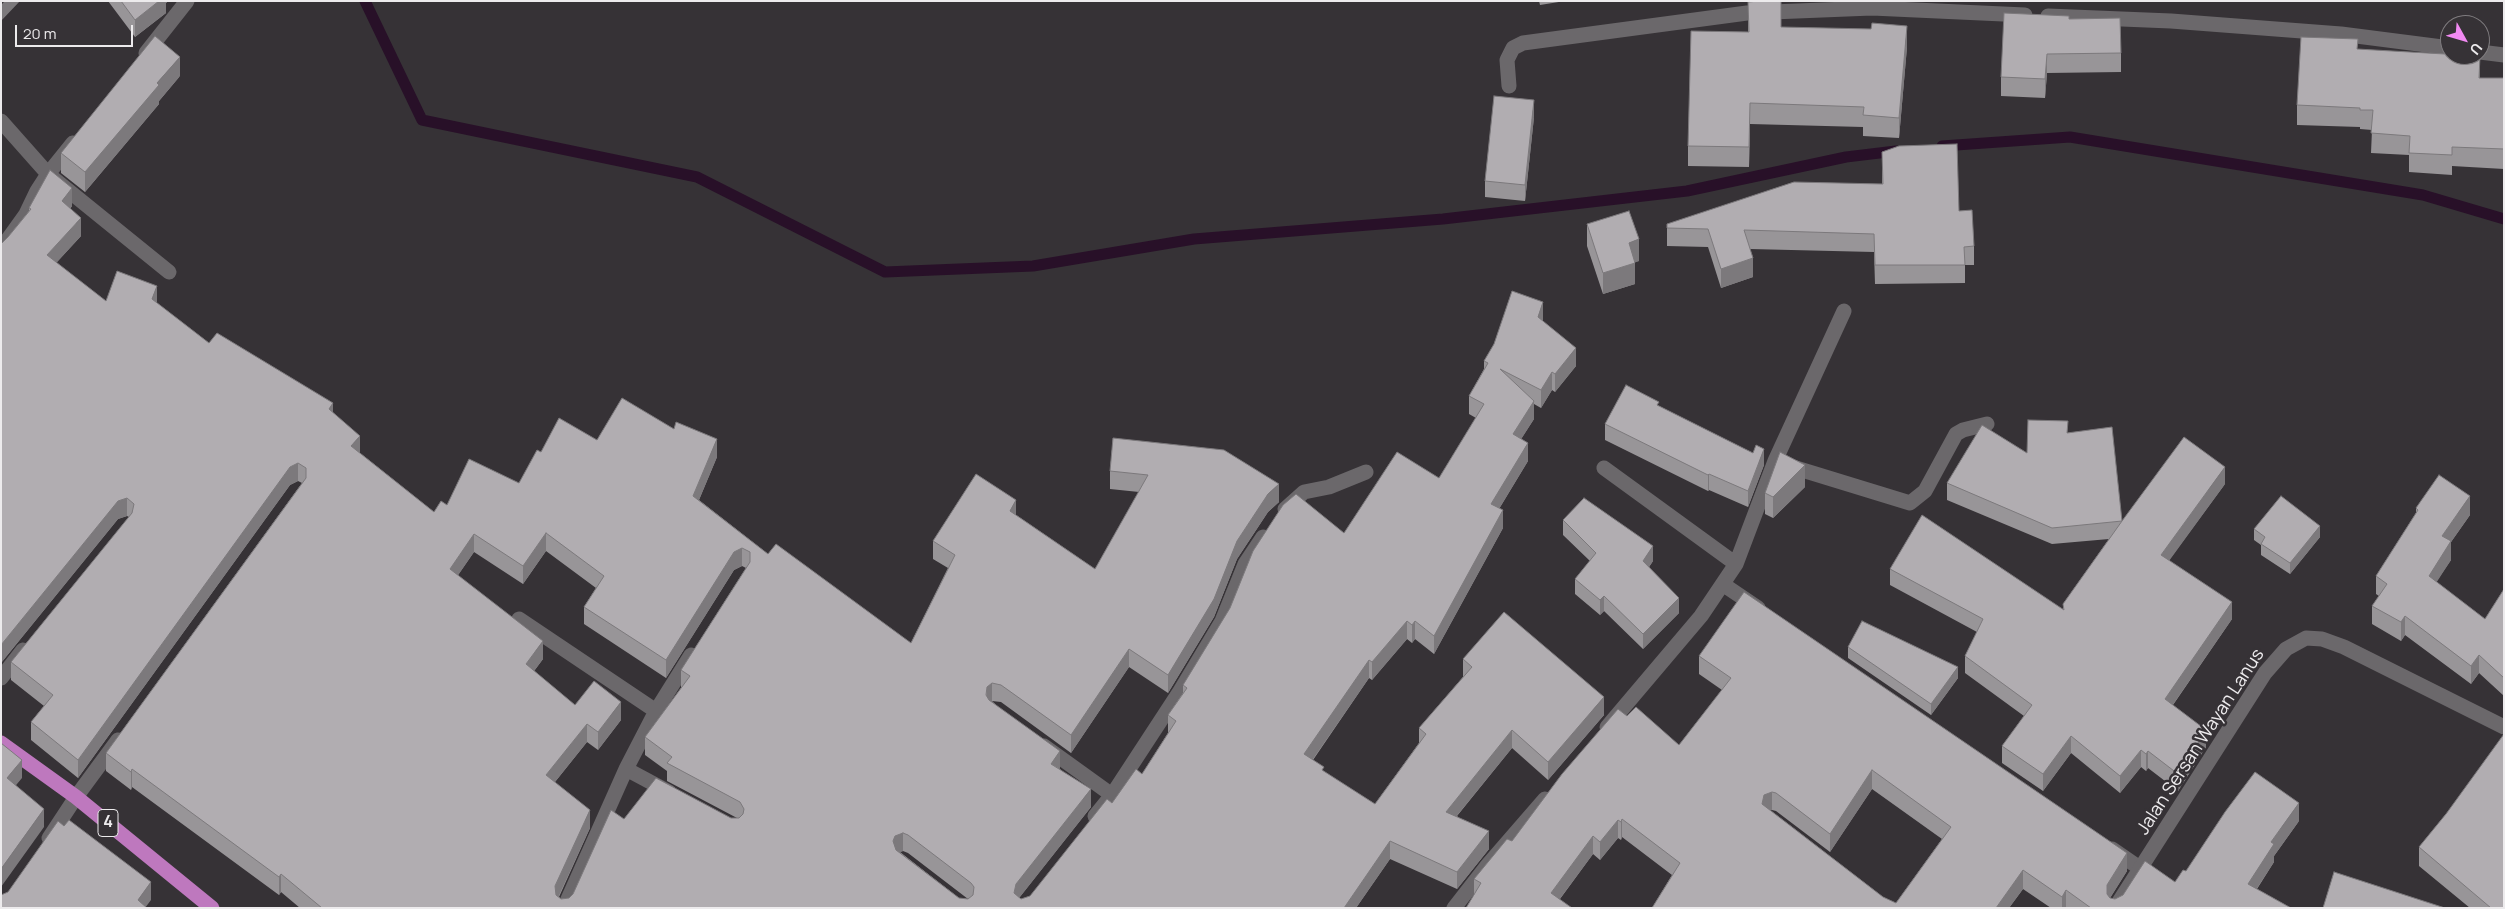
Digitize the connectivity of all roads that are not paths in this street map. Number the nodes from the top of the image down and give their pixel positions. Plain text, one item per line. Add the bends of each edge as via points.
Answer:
1 (187, 1) edge
2 (2440, 47) edge
3 (2490, 53) edge
4 (2504, 55) edge
5 (138, 61) edge
6 (1509, 86) dead end
7 (1, 121) edge
8 (84, 129) edge
9 (46, 177) junction
10 (1, 249) edge
11 (169, 272) dead end
12 (1844, 311) dead end
13 (1987, 424) dead end
14 (1775, 461) junction
15 (1604, 468) dead end
16 (1366, 472) dead end
17 (1736, 564) junction
18 (1724, 585) junction
19 (1773, 618) edge
20 (519, 619) dead end
21 (32, 639) edge
22 (702, 639) edge
23 (1, 678) edge
24 (656, 710) junction
25 (129, 725) edge
26 (2504, 727) edge
27 (1034, 739) edge
28 (1596, 740) edge
29 (1, 743) edge
30 (626, 769) junction
31 (1552, 791) edge
32 (1112, 795) junction
33 (76, 797) junction
34 (685, 801) edge
35 (1088, 825) edge
36 (2099, 841) edge
37 (39, 852) edge
38 (2141, 869) junction
39 (212, 908) edge
40 (564, 908) edge
41 (1454, 908) edge
42 (2114, 908) edge

1 - 5 street
2 - 6 street via 2341,34 2170,21 1853,8 1747,13 1523,43 1513,48 1507,60
3 - 4 street
7 - 9 street
8 - 9 street
9 - 10 street via 26,214
9 - 11 street
12 - 14 street
13 - 14 street via 1956,434 1925,491 1910,503
14 - 17 street
15 - 17 street
16 - 32 street via 1329,487 1304,492 1273,521 1245,564 1222,621
17 - 18 street
18 - 19 street
18 - 28 street
20 - 24 street
21 - 23 street
22 - 24 street
24 - 30 street
25 - 33 street
26 - 38 street, Jalan Sersan Wayan Lanus via 2344,647 2322,639 2306,638 2286,649 2265,673
27 - 32 street
29 - 33 highway, 4
30 - 34 street
30 - 40 street
31 - 41 street
32 - 35 street
33 - 37 street
33 - 39 highway, 4
36 - 38 street
38 - 42 street, Jalan Sersan Wayan Lanus

